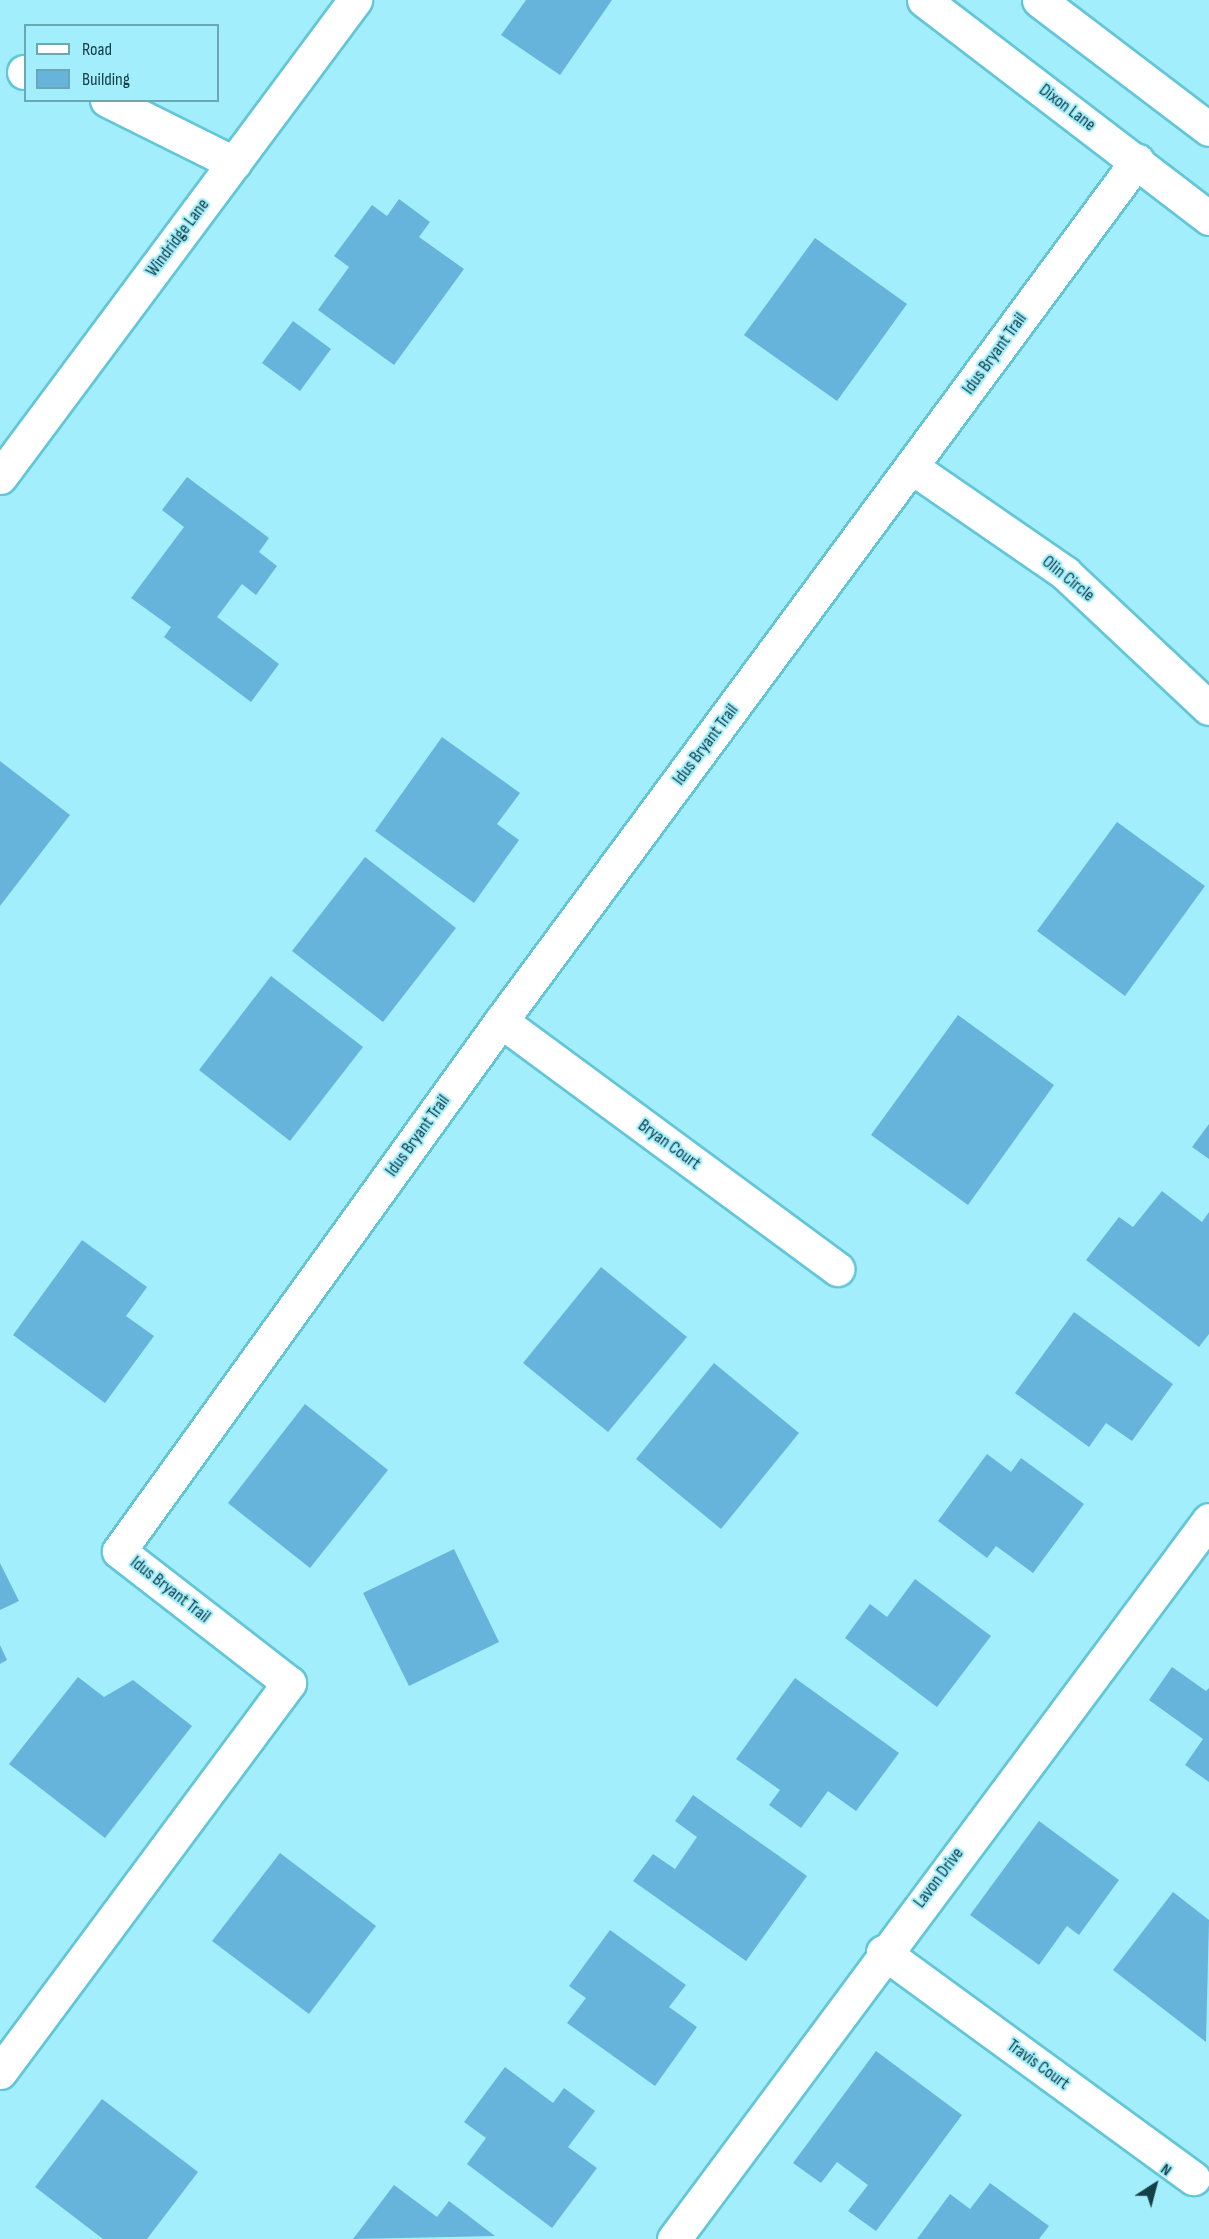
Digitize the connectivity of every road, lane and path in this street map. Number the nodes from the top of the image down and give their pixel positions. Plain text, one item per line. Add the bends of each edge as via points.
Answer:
1 (355, 0) edge
2 (924, 0) edge
3 (1038, 0) edge
4 (111, 102) edge
5 (1209, 129) edge
6 (1137, 161) junction
7 (234, 163) junction
8 (1209, 218) edge
9 (913, 468) junction
10 (0, 477) edge
11 (1209, 708) edge
12 (501, 1021) junction
13 (837, 1269) dead end
14 (1209, 1520) edge
15 (883, 1952) junction
16 (0, 2072) edge
17 (1193, 2178) dead end
18 (674, 2239) edge

1 - 7 street, Windridge Lane
2 - 6 street, Dixon Lane
3 - 5 street
4 - 7 street
6 - 8 street, Dixon Lane
6 - 9 street, Idus Bryant Trail
7 - 10 street, Windridge Lane
9 - 11 street, Olin Circle via 1065,573
9 - 12 street, Idus Bryant Trail
12 - 13 street, Bryan Court
12 - 16 street, Idus Bryant Trail via 119,1551 289,1683
14 - 15 street, Lavon Drive
15 - 17 street, Travis Court
15 - 18 street, Lavon Drive

